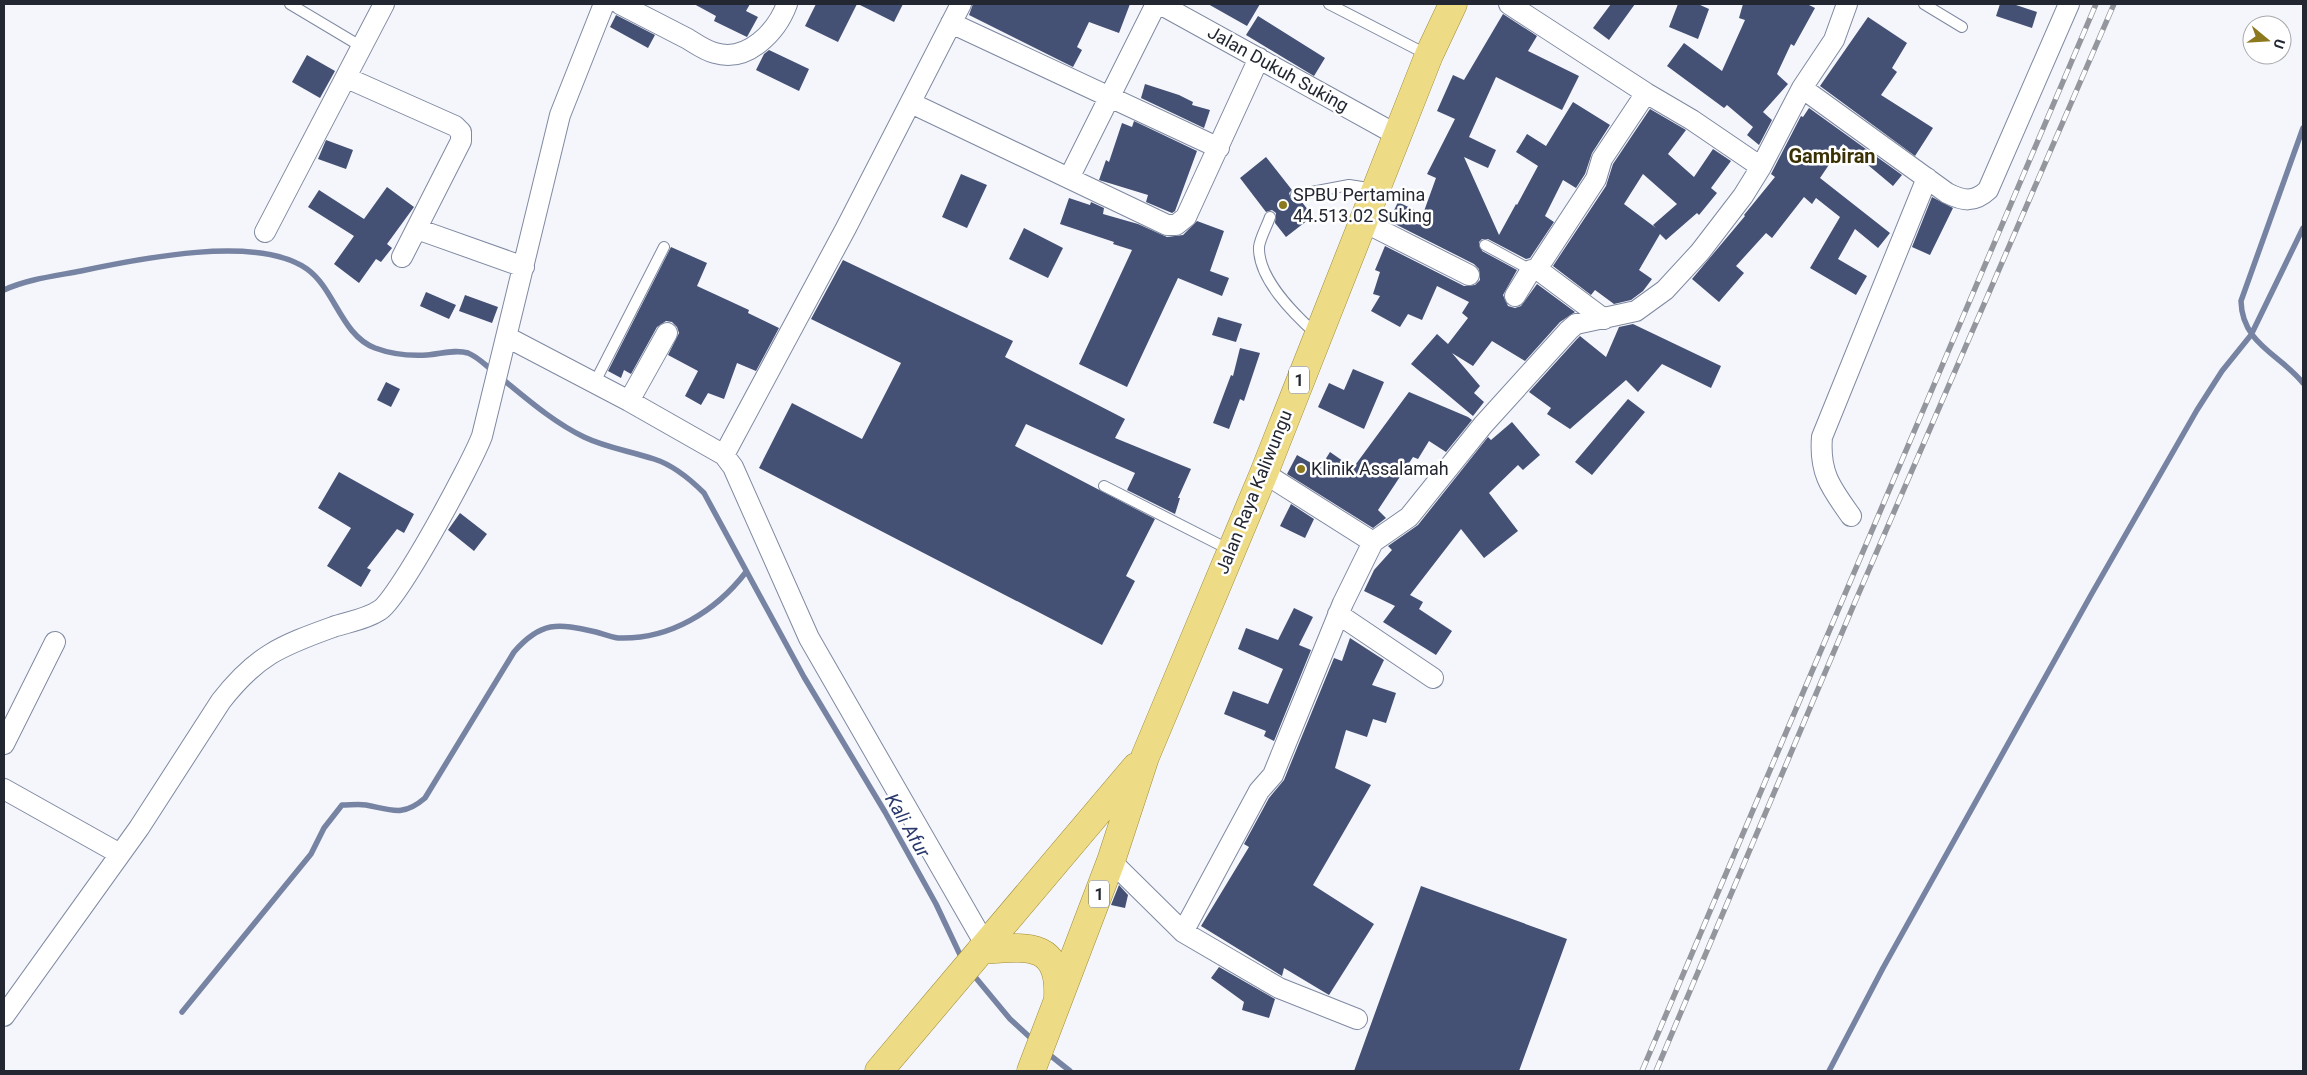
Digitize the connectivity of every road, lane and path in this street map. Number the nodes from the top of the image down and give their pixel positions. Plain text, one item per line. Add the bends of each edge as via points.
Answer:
1 (290, 4) edge
2 (384, 4) edge
3 (604, 4) edge
4 (620, 4) edge
5 (787, 4) edge
6 (961, 4) edge
7 (1158, 4) edge
8 (1329, 4) edge
9 (1453, 4) edge
10 (1508, 4) edge
11 (1847, 4) edge
12 (1924, 4) edge
13 (2069, 4) edge
14 (951, 23) junction
15 (1962, 27) dead end
16 (362, 47) junction
17 (1429, 55) junction
18 (1259, 58) junction
19 (347, 78) junction
20 (1802, 88) junction
21 (1646, 93) junction
22 (1109, 98) junction
23 (911, 103) junction
24 (1397, 134) junction
25 (1219, 148) junction
26 (1761, 167) junction
27 (1069, 178) junction
28 (1927, 178) junction
29 (1376, 189) junction
30 (1296, 195) dead end
31 (1270, 217) dead end
32 (1362, 221) junction
33 (417, 229) junction
34 (265, 232) dead end
35 (1485, 245) dead end
36 (664, 247) dead end
37 (402, 257) dead end
38 (524, 266) junction
39 (1534, 269) junction
40 (1469, 275) dead end
41 (1514, 296) dead end
42 (1604, 319) junction
43 (667, 333) dead end
44 (1316, 335) junction
45 (507, 337) junction
46 (595, 382) junction
47 (629, 401) junction
48 (724, 455) junction
49 (1264, 473) junction
50 (1104, 486) dead end
51 (1851, 516) dead end
52 (1373, 542) junction
53 (1231, 551) junction
54 (1338, 614) junction
55 (55, 642) dead end
56 (1433, 678) dead end
57 (4, 744) edge
58 (1145, 757) junction
59 (4, 789) edge
60 (120, 854) junction
61 (1111, 861) junction
62 (1183, 932) junction
63 (976, 955) junction
64 (1057, 1001) junction
65 (4, 1016) edge
66 (1356, 1019) dead end
67 (1033, 1064) edge
68 (879, 1071) edge

1 - 16 lane
2 - 16 street
3 - 38 street via 560,115
4 - 5 street via 715,53 733,55 772,31
6 - 14 street
7 - 18 street, Jalan Dukuh Suking
7 - 22 street
8 - 17 lane
9 - 17 main road, Jalan Raya Kaliwungu / 1
10 - 21 street
11 - 20 street via 1834,40
12 - 15 lane
13 - 28 street via 1988,190 1980,197 1966,200
14 - 22 street
14 - 23 street
16 - 19 street
17 - 24 main road, Jalan Raya Kaliwungu / 1
18 - 24 street, Jalan Dukuh Suking
18 - 25 street
19 - 33 street via 455,126 461,132 461,141
19 - 34 street
20 - 26 street
20 - 28 street
21 - 26 street
21 - 39 street via 1602,159 1596,179
22 - 25 street
22 - 27 street
23 - 27 street
23 - 48 street
24 - 29 main road, Jalan Raya Kaliwungu / 1
25 - 27 street via 1186,217 1176,225 1167,224
26 - 42 street via 1700,252 1665,290 1636,311
28 - 51 street via 1822,438 1821,458 1825,475
29 - 30 lane via 1349,185
29 - 32 main road, Jalan Raya Kaliwungu / 1
31 - 44 lane via 1259,247 1264,268 1275,291
32 - 40 street
32 - 44 main road, Jalan Raya Kaliwungu / 1
33 - 37 street
33 - 38 street
35 - 39 lane
36 - 46 lane
38 - 45 street
39 - 41 street
39 - 42 street
42 - 52 street via 1576,324 1569,330 1483,425 1409,517
43 - 47 street
44 - 49 main road, Jalan Raya Kaliwungu / 1
45 - 46 street
45 - 60 street via 478,449 388,603 375,613 273,650 252,665 221,701
46 - 47 street
47 - 48 street
48 - 63 street via 733,467 809,638
49 - 52 street
49 - 53 main road, Jalan Raya Kaliwungu / 1
50 - 53 lane
52 - 54 street
53 - 58 main road, Jalan Raya Kaliwungu / 1
54 - 56 street
54 - 62 street via 1273,775 1259,791
55 - 57 street
58 - 61 main road, 1
58 - 63 main road, 1
59 - 60 street
60 - 65 street
61 - 62 street
61 - 64 main road, 1
62 - 66 street via 1278,988
63 - 64 main road via 1024,946 1041,952 1053,964 1059,980
63 - 68 main road, 1
64 - 67 main road, 1

